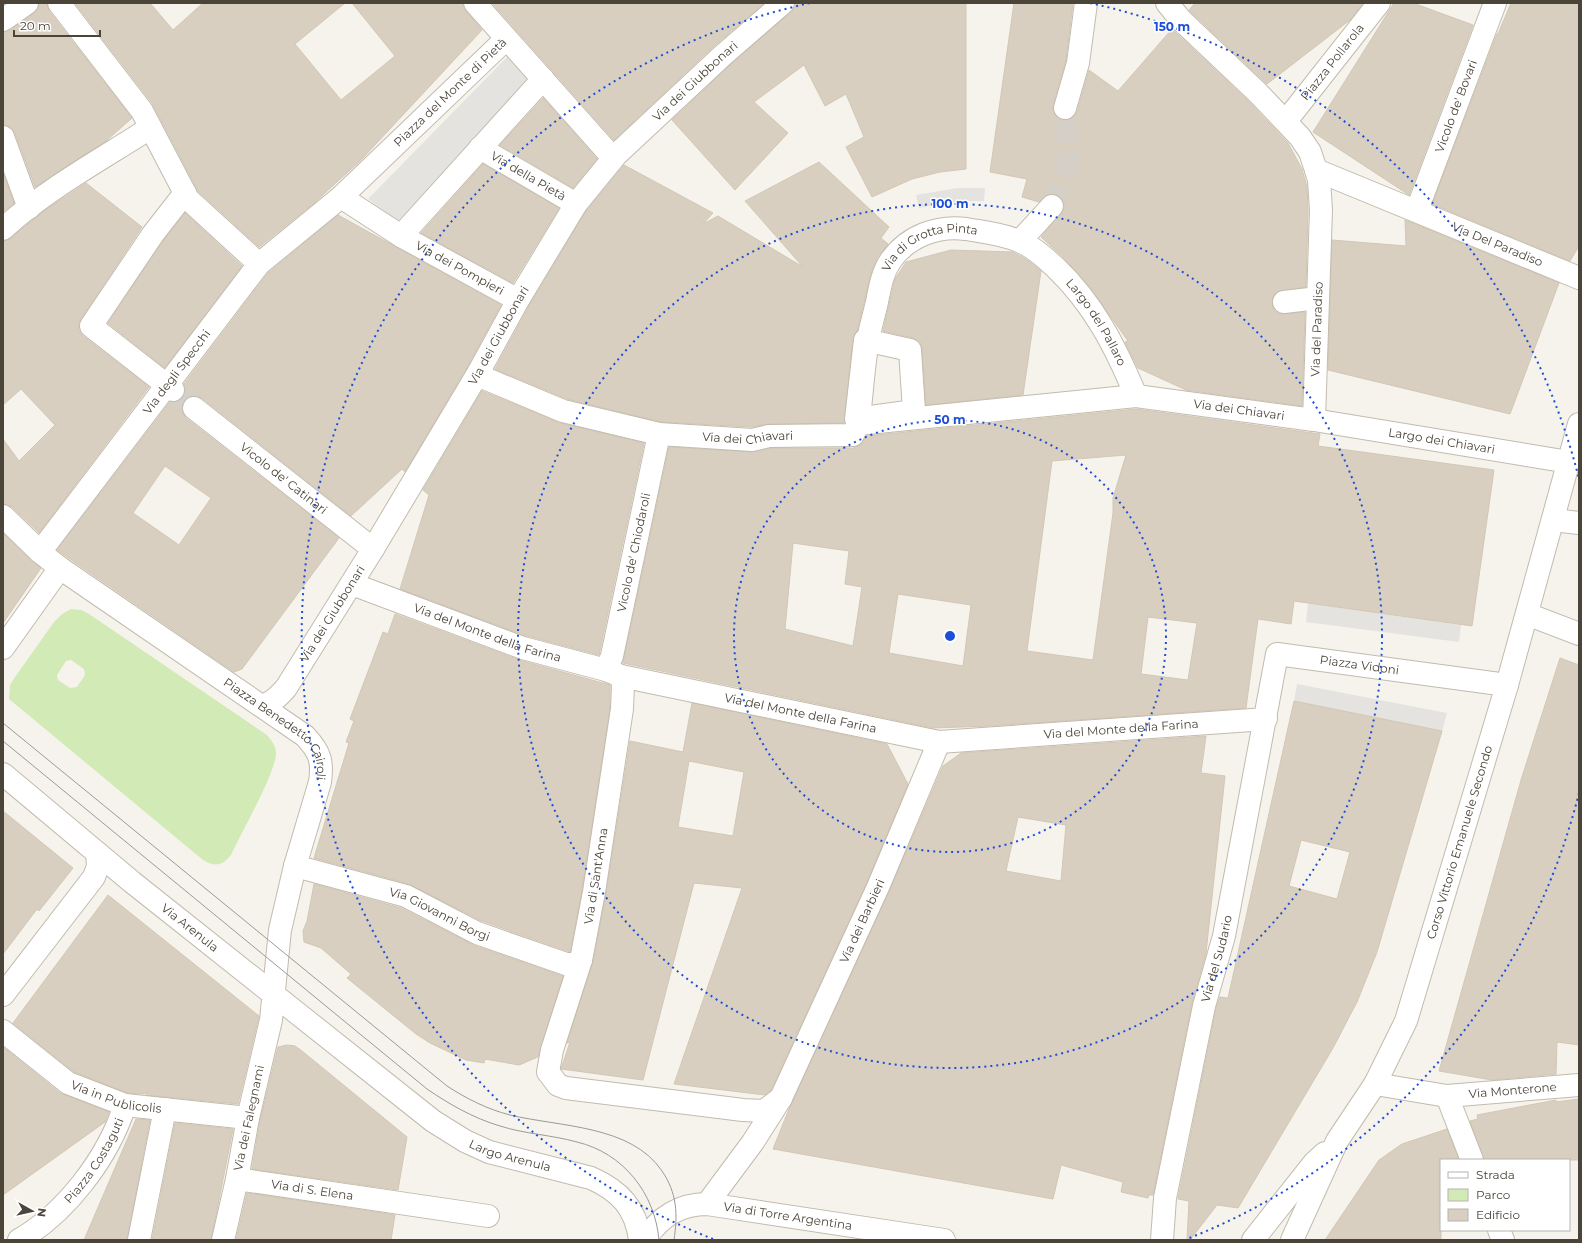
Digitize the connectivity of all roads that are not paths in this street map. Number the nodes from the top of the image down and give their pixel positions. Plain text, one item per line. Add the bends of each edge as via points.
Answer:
1 (26, 3) edge
2 (59, 3) edge
3 (475, 3) edge
4 (783, 3) edge
5 (1086, 3) edge
6 (1167, 3) edge
7 (1379, 3) edge
8 (1495, 3) edge
9 (3, 20) edge
10 (506, 39) junction
11 (543, 79) junction
12 (1065, 108) tunnel mouth
13 (150, 128) junction
14 (1293, 129) junction
15 (3, 137) edge
16 (480, 148) junction
17 (613, 158) junction
18 (1316, 170) junction
19 (185, 193) junction
20 (335, 202) junction
21 (576, 204) junction
22 (1052, 206) tunnel mouth
23 (29, 208) junction
24 (1416, 210) junction
25 (3, 229) edge
26 (401, 236) junction
27 (1020, 241) junction
28 (1043, 256) joint
29 (259, 264) junction
30 (1579, 278) edge
31 (1318, 298) junction
32 (518, 300) junction
33 (1284, 302) dead end
34 (868, 340) junction
35 (477, 375) junction
36 (170, 388) junction
37 (1136, 396) junction
38 (194, 408) tunnel mouth
39 (1314, 420) junction
40 (859, 422) junction
41 (1579, 424) edge
42 (659, 434) junction
43 (1569, 462) junction
44 (3, 516) edge
45 (1553, 520) junction
46 (1579, 524) edge
47 (373, 550) junction
48 (40, 552) junction
49 (60, 568) junction
50 (352, 584) junction
51 (1527, 614) junction
52 (1579, 634) edge
53 (3, 648) edge
54 (614, 673) junction
55 (1507, 685) junction
56 (262, 706) junction
57 (1266, 719) junction
58 (939, 742) junction
59 (3, 774) edge
60 (97, 853) junction
61 (295, 866) junction
62 (581, 960) junction
63 (3, 995) edge
64 (274, 996) junction
65 (3, 1031) edge
66 (378, 1078) joint
67 (1375, 1084) junction
68 (1579, 1085) edge
69 (1447, 1096) junction
70 (780, 1098) junction
71 (124, 1105) junction
72 (165, 1109) junction
73 (248, 1118) junction
74 (1337, 1141) junction
75 (1472, 1159) edge
76 (237, 1179) junction
77 (707, 1204) junction
78 (488, 1216) dead end
79 (641, 1236) edge
80 (19, 1240) edge
81 (139, 1240) edge
82 (223, 1240) edge
83 (944, 1240) edge
84 (1162, 1240) edge
85 (1253, 1240) edge
86 (1292, 1240) edge

1 - 9 street
2 - 13 street via 142,110
3 - 10 street
4 - 17 street, Via dei Giubbonari
5 - 12 street via 1078,63
6 - 14 street via 1181,20
7 - 14 street, Piazza Pollarola
8 - 24 street, Vicolo de' Bovari
10 - 11 street, Piazza del Monte di Pietà
10 - 20 street, Piazza del Monte di Pietà
11 - 16 street
11 - 17 street, Piazza del Monte di Pietà
13 - 19 street
13 - 23 street
14 - 18 street, Via del Paradiso via 1310,152
15 - 23 street
16 - 21 street, Via della Pietà
16 - 26 street
17 - 21 street, Via dei Giubbonari
18 - 24 street, Via Del Paradiso
18 - 31 street, Via del Paradiso via 1320,190
19 - 29 street via 188,199
19 - 36 street via 91,326
20 - 26 street
20 - 29 street, Via degli Specchi
21 - 32 street, Via dei Giubbonari
22 - 27 street
23 - 25 street
24 - 30 street, Via Del Paradiso
26 - 32 street, Via dei Pompieri
27 - 28 street, Via di Grotta Pinta
27 - 34 street, Via di Grotta Pinta via 993,234 946,228 936,229 904,246 892,259 883,275
28 - 37 street, Largo del Pallaro via 1074,287 1101,322
29 - 36 street, Via degli Specchi
31 - 33 street
31 - 39 street, Via del Paradiso
32 - 35 street, Via dei Giubbonari
34 - 40 street, Via di Grotta Pinta via 865,340 856,419
34 - 40 street via 910,350 914,411
35 - 42 street, Via dei Chiavari via 563,412
35 - 47 street, Via dei Giubbonari
36 - 48 street, Via degli Specchi
37 - 39 street, Via dei Chiavari
37 - 40 street
38 - 47 street, Vicolo de' Catinari
39 - 43 street, Largo dei Chiavari
40 - 42 street, Via dei Chiavari via 853,435 769,436 752,440
41 - 43 street, Corso Vittorio Emanuele Secondo
42 - 54 street, Vicolo de' Chiodaroli via 612,656
43 - 45 street, Corso Vittorio Emanuele Secondo
44 - 48 street, Piazza Benedetto Cairoli
45 - 46 street
45 - 51 street, Corso Vittorio Emanuele Secondo
47 - 50 street, Via dei Giubbonari
48 - 49 street, Piazza Benedetto Cairoli
49 - 53 street
49 - 56 street, Piazza Benedetto Cairoli
50 - 54 street, Via del Monte della Farina via 523,648
50 - 56 street, Via dei Giubbonari via 286,688 270,703
51 - 52 street
51 - 55 street, Corso Vittorio Emanuele Secondo
54 - 58 street, Via del Monte della Farina
54 - 62 street, Via di Sant'Anna via 623,689 622,709
55 - 57 street, Piazza Vidoni via 1277,654
55 - 67 street, Corso Vittorio Emanuele Secondo via 1410,1009 1400,1036
56 - 61 street, Piazza Benedetto Cairoli via 305,736 318,751 320,759 320,782
57 - 58 street, Via del Monte della Farina
57 - 84 street, Via del Sudario via 1224,936 1204,1006 1165,1198
58 - 70 street, Via dei Barbieri via 878,887
59 - 60 street, Via Arenula
60 - 63 street via 98,866 94,877
60 - 64 street, Via Arenula
61 - 62 street, Via Giovanni Borgi via 406,896 477,933 566,964 577,964
61 - 64 street, Piazza Benedetto Cairoli via 280,930
62 - 70 street, Via di Sant'Anna via 552,1050 548,1072 558,1084 566,1088 743,1110 764,1110
64 - 66 street, Via Arenula
64 - 73 street, Via dei Falegnami via 271,1020
65 - 71 street, Via in Publicolis via 68,1083
66 - 79 street, Largo Arenula via 433,1121 465,1141 489,1152 606,1184 625,1201
67 - 69 street, Via Monterone
67 - 74 street, Corso Vittorio Emanuele Secondo
68 - 69 street, Via Monterone
69 - 75 street
70 - 77 street, Via dei Barbieri via 753,1142
71 - 72 street, Via in Publicolis
71 - 80 street, Piazza Costaguti via 118,1124 88,1176 46,1223
72 - 73 street, Via in Publicolis
72 - 81 street
73 - 76 street, Via dei Falegnami
74 - 85 street via 1314,1163
74 - 86 street, Corso Vittorio Emanuele Secondo
76 - 78 street, Via di S. Elena via 388,1203 437,1218
76 - 82 street, Via dei Falegnami
77 - 79 street, Via di Torre Argentina via 690,1205 673,1212
77 - 83 street, Via di Torre Argentina

